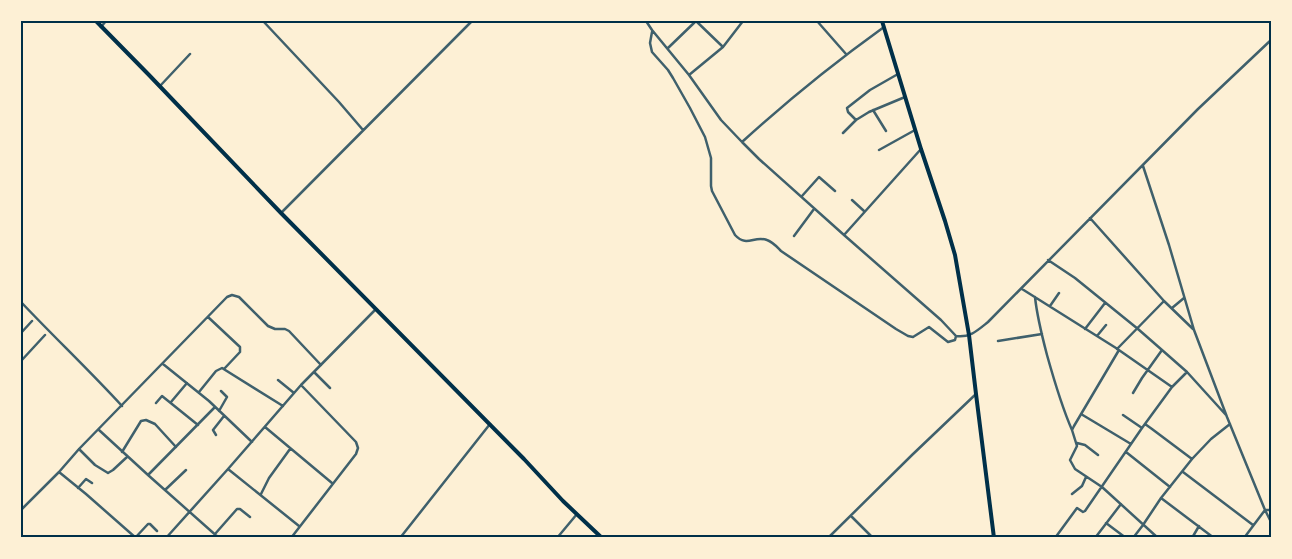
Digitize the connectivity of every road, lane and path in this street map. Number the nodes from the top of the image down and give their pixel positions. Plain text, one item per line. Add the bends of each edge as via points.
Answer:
1 (96, 21) edge
2 (106, 21) edge
3 (263, 21) edge
4 (472, 21) edge
5 (646, 21) edge
6 (696, 21) edge
7 (743, 21) edge
8 (817, 21) edge
9 (882, 21) edge
10 (101, 26) junction
11 (884, 27) junction
12 (652, 30) junction
13 (1271, 40) edge
14 (723, 47) junction
15 (668, 48) junction
16 (190, 54) dead end
17 (846, 54) junction
18 (898, 74) junction
19 (690, 75) junction
20 (160, 86) junction
21 (905, 96) junction
22 (873, 110) junction
23 (856, 120) junction
24 (363, 130) junction
25 (915, 130) junction
26 (886, 131) dead end
27 (842, 133) dead end
28 (742, 142) junction
29 (921, 149) junction
30 (879, 150) dead end
31 (1143, 165) junction
32 (835, 191) dead end
33 (802, 196) junction
34 (852, 200) dead end
35 (814, 209) junction
36 (864, 211) junction
37 (281, 213) junction
38 (1090, 218) junction
39 (844, 235) junction
40 (794, 236) dead end
41 (1048, 260) junction
42 (1022, 288) junction
43 (1060, 293) dead end
44 (1036, 297) junction
45 (1184, 298) junction
46 (1164, 301) junction
47 (21, 302) edge
48 (1105, 303) junction
49 (1050, 306) junction
50 (377, 308) junction
51 (1172, 308) junction
52 (208, 317) junction
53 (32, 321) dead end
54 (1106, 325) dead end
55 (1138, 328) junction
56 (1085, 329) junction
57 (1194, 330) junction
58 (21, 333) edge
59 (971, 334) junction
60 (1042, 334) junction
61 (46, 335) dead end
62 (956, 336) junction
63 (1097, 336) junction
64 (998, 341) dead end
65 (1118, 349) junction
66 (1162, 350) junction
67 (21, 361) edge
68 (163, 364) junction
69 (321, 365) junction
70 (224, 369) junction
71 (1148, 370) junction
72 (314, 372) junction
73 (1187, 372) junction
74 (278, 380) dead end
75 (187, 383) junction
76 (301, 385) junction
77 (1172, 387) junction
78 (330, 388) dead end
79 (221, 391) dead end
80 (199, 392) junction
81 (294, 393) junction
82 (1133, 393) dead end
83 (976, 394) junction
84 (171, 402) junction
85 (156, 403) dead end
86 (122, 406) junction
87 (283, 406) junction
88 (215, 407) junction
89 (219, 411) junction
90 (1081, 414) junction
91 (1123, 415) dead end
92 (224, 416) junction
93 (1227, 417) junction
94 (490, 424) junction
95 (1145, 424) junction
96 (1230, 424) junction
97 (198, 425) junction
98 (265, 427) junction
99 (1142, 428) junction
100 (99, 430) junction
101 (1072, 430) junction
102 (216, 435) dead end
103 (252, 442) junction
104 (1077, 443) junction
105 (1132, 444) junction
106 (176, 447) junction
107 (80, 449) junction
108 (290, 449) junction
109 (122, 452) junction
110 (1126, 452) junction
111 (1098, 455) dead end
112 (127, 457) junction
113 (1192, 459) junction
114 (228, 469) junction
115 (186, 470) dead end
116 (59, 472) junction
117 (1183, 472) junction
118 (148, 475) junction
119 (1086, 477) junction
120 (92, 483) dead end
121 (332, 483) junction
122 (1102, 487) junction
123 (1170, 487) junction
124 (78, 488) junction
125 (165, 490) junction
126 (261, 494) junction
127 (1072, 494) dead end
128 (1161, 498) junction
129 (1121, 504) junction
130 (21, 510) edge
131 (1265, 510) junction
132 (1271, 510) edge
133 (190, 513) junction
134 (577, 514) junction
135 (850, 516) junction
136 (250, 517) dead end
137 (1271, 522) edge
138 (1106, 523) junction
139 (1143, 525) junction
140 (1254, 525) junction
141 (300, 526) junction
142 (1199, 526) junction
143 (157, 532) dead end
144 (215, 534) junction
145 (136, 538) edge
146 (166, 538) edge
147 (219, 538) edge
148 (291, 538) edge
149 (400, 538) edge
150 (557, 538) edge
151 (602, 538) edge
152 (828, 538) edge
153 (872, 538) edge
154 (994, 538) edge
155 (1055, 538) edge
156 (1095, 538) edge
157 (1126, 538) edge
158 (1133, 538) edge
159 (1158, 538) edge
160 (1192, 538) edge
161 (1214, 538) edge
162 (1244, 538) edge

1 - 10 main road
2 - 10 street
3 - 24 street
4 - 24 street
5 - 12 street
6 - 14 street
6 - 15 street
7 - 14 street
8 - 17 street
9 - 11 main road
10 - 20 main road
11 - 17 street
11 - 18 main road
12 - 15 street
12 - 62 street via 652,52 673,78 705,137 711,158 712,191 735,235 746,242 760,239 772,242 908,336 914,337 929,327 948,342
13 - 31 street
14 - 19 street
15 - 19 street
16 - 20 street
17 - 28 street
18 - 21 main road
18 - 23 street via 870,90 848,108
19 - 28 street via 721,120
20 - 37 main road
21 - 22 street
21 - 25 main road
22 - 23 street
22 - 26 street
23 - 27 street
24 - 37 street
25 - 29 main road
25 - 30 street
28 - 33 street
29 - 36 street
29 - 59 main road via 952,246
31 - 38 street
31 - 45 street
32 - 33 street via 819,177
33 - 35 street
34 - 36 street
35 - 39 street
35 - 40 street
36 - 39 street
37 - 50 main road
38 - 41 street
38 - 46 street
39 - 62 street
41 - 42 street
41 - 48 street
42 - 44 street
42 - 59 street
43 - 49 street
44 - 49 street
44 - 60 street
45 - 51 street
45 - 57 street
46 - 51 street
46 - 55 street
47 - 86 street
48 - 55 street
48 - 56 street
49 - 56 street
50 - 69 street
50 - 94 main road
51 - 57 street
52 - 68 street
52 - 69 street via 227,297 235,295 268,326 289,331
52 - 70 street via 240,347 240,352
53 - 58 street
54 - 63 street
55 - 65 street
55 - 66 street
56 - 63 street
57 - 93 street
59 - 62 street
59 - 83 main road
60 - 64 street
60 - 101 street via 1060,401
61 - 67 street
63 - 65 street
65 - 71 street
65 - 90 street
66 - 71 street
66 - 73 street
68 - 75 street
68 - 86 street
69 - 72 street
70 - 80 street via 216,371
70 - 87 street
71 - 77 street
71 - 82 street
72 - 76 street
72 - 78 street
73 - 77 street
73 - 93 street
74 - 81 street
75 - 80 street
75 - 84 street
76 - 81 street
76 - 121 street via 358,445 356,454
77 - 95 street
79 - 89 street via 227,398
80 - 88 street
81 - 87 street
83 - 135 street
83 - 154 main road
84 - 85 street via 162,396
84 - 97 street
86 - 100 street
87 - 98 street
88 - 89 street
88 - 97 street
89 - 92 street
90 - 101 street
90 - 105 street
91 - 99 street
92 - 102 street via 213,430
92 - 103 street
93 - 96 street
94 - 134 main road
94 - 149 street
95 - 99 street
95 - 113 street
96 - 113 street
96 - 131 street
97 - 106 street
98 - 103 street
98 - 108 street
99 - 105 street
100 - 107 street
100 - 109 street
101 - 104 street
103 - 114 street
104 - 111 street
104 - 119 street via 1070,460 1075,469
105 - 110 street
106 - 109 street via 155,424 146,420 141,422
106 - 118 street
107 - 112 street via 108,473
107 - 116 street
108 - 121 street
108 - 126 street
109 - 112 street
110 - 122 street
110 - 123 street
112 - 118 street
113 - 117 street
114 - 126 street
114 - 133 street
115 - 125 street
116 - 124 street
116 - 130 street
117 - 123 street
117 - 140 street
118 - 125 street
119 - 122 street
119 - 127 street via 1082,486
120 - 124 street via 86,479
121 - 141 street
122 - 129 street
122 - 155 street via 1085,511 1076,509
123 - 128 street
124 - 145 street
125 - 133 street
126 - 141 street
128 - 139 street
128 - 142 street
129 - 138 street
129 - 139 street
131 - 132 street
131 - 137 street
131 - 140 street
133 - 144 street
133 - 146 street
134 - 150 street
134 - 151 main road
135 - 152 street
135 - 153 street
136 - 144 street via 237,509
138 - 156 street
138 - 157 street
139 - 158 street
139 - 159 street
140 - 162 street
141 - 148 street
142 - 160 street
142 - 161 street
143 - 145 street via 148,524
144 - 147 street

